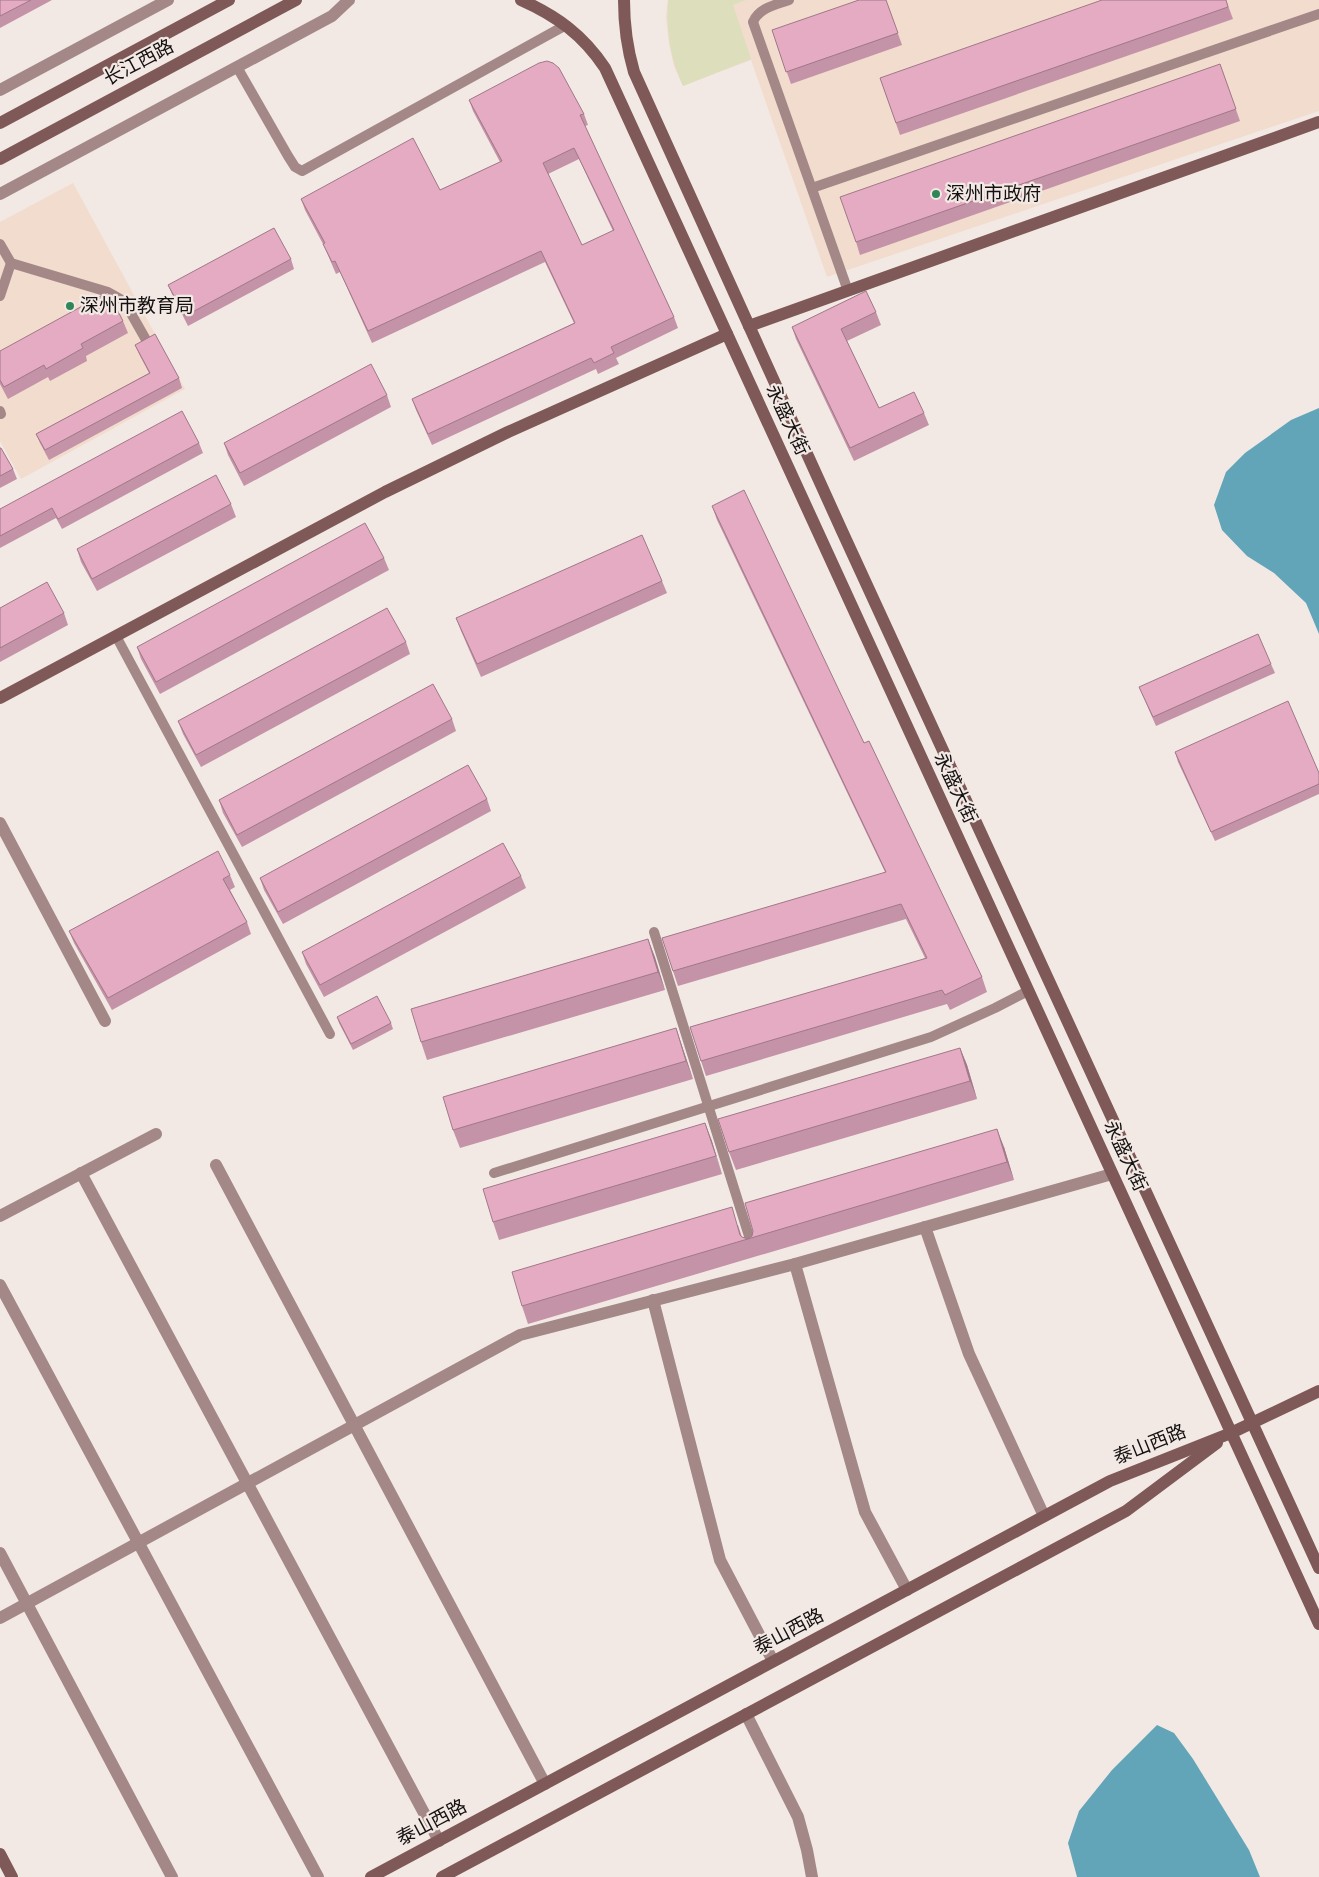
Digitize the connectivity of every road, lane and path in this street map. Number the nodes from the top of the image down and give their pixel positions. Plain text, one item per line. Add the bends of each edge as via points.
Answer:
1 (168, 0) edge
2 (229, 0) edge
3 (296, 0) edge
4 (349, 0) edge
5 (521, 0) edge
6 (624, 0) edge
7 (789, 0) edge
8 (1319, 14) edge
9 (566, 25) junction
10 (237, 66) junction
11 (0, 90) edge
12 (1319, 122) edge
13 (0, 123) edge
14 (0, 159) edge
15 (812, 188) junction
16 (0, 194) edge
17 (0, 244) edge
18 (11, 263) junction
19 (848, 291) junction
20 (0, 296) edge
21 (749, 326) junction
22 (727, 334) junction
23 (145, 338) edge
24 (116, 636) junction
25 (0, 698) edge
26 (0, 823) edge
27 (654, 932) dead end
28 (1028, 991) junction
29 (105, 1021) dead end
30 (330, 1034) dead end
31 (708, 1107) junction
32 (156, 1134) dead end
33 (216, 1165) dead end
34 (81, 1173) junction
35 (494, 1174) dead end
36 (1112, 1174) junction
37 (0, 1216) edge
38 (925, 1227) junction
39 (753, 1250) edge
40 (795, 1264) junction
41 (0, 1285) edge
42 (654, 1300) junction
43 (1319, 1391) edge
44 (1252, 1423) junction
45 (354, 1425) junction
46 (1231, 1433) junction
47 (247, 1483) junction
48 (1044, 1516) junction
49 (138, 1542) junction
50 (0, 1553) edge
51 (1319, 1568) edge
52 (906, 1590) junction
53 (26, 1603) junction
54 (0, 1618) edge
55 (1319, 1624) edge
56 (773, 1661) junction
57 (746, 1714) junction
58 (545, 1784) junction
59 (439, 1841) junction
60 (0, 1854) edge
61 (12, 1877) edge
62 (172, 1877) edge
63 (318, 1877) edge
64 (371, 1877) edge
65 (442, 1877) edge
66 (812, 1877) edge

1 - 11 street
2 - 13 main road, 长江西路
3 - 14 main road, 长江西路
4 - 10 street via 332,16
5 - 9 main road, 永盛大街
6 - 21 main road, 永盛大街 via 627,49 634,72
7 - 15 lane via 762,10 753,22
8 - 15 lane
9 - 10 lane via 302,171 288,156
9 - 22 main road, 永盛大街 via 593,50 605,68
10 - 16 street
12 - 19 main road
15 - 19 lane
17 - 18 lane
18 - 20 lane
18 - 23 lane via 108,292 124,301
19 - 21 main road
21 - 44 main road, 永盛大街
22 - 24 main road via 508,432 385,492
22 - 28 main road, 永盛大街
24 - 25 main road
24 - 30 lane
26 - 29 street
27 - 31 lane
28 - 31 lane via 931,1037
28 - 36 main road, 永盛大街
31 - 35 lane
31 - 39 lane
32 - 34 street
33 - 45 street
34 - 37 street
34 - 47 street
36 - 38 street
36 - 46 main road, 永盛大街
38 - 40 street
38 - 48 street via 969,1354
40 - 42 street
40 - 52 street via 865,1512
41 - 49 street
42 - 45 street via 520,1335
42 - 56 street via 720,1560
43 - 44 main road, 泰山西路
44 - 46 main road, 泰山西路
44 - 51 main road, 永盛大街
45 - 47 street
45 - 58 street
46 - 48 main road, 泰山西路 via 1110,1481
46 - 55 main road, 永盛大街
46 - 57 main road, 泰山西路 via 1126,1511
47 - 49 street
47 - 59 street
48 - 52 main road, 泰山西路
49 - 53 street
49 - 63 street
50 - 53 street
52 - 56 main road, 泰山西路
53 - 54 street
53 - 62 street
56 - 58 main road, 泰山西路
57 - 65 main road, 泰山西路
57 - 66 street via 798,1817
58 - 59 main road, 泰山西路
59 - 64 main road, 泰山西路
60 - 61 main road

